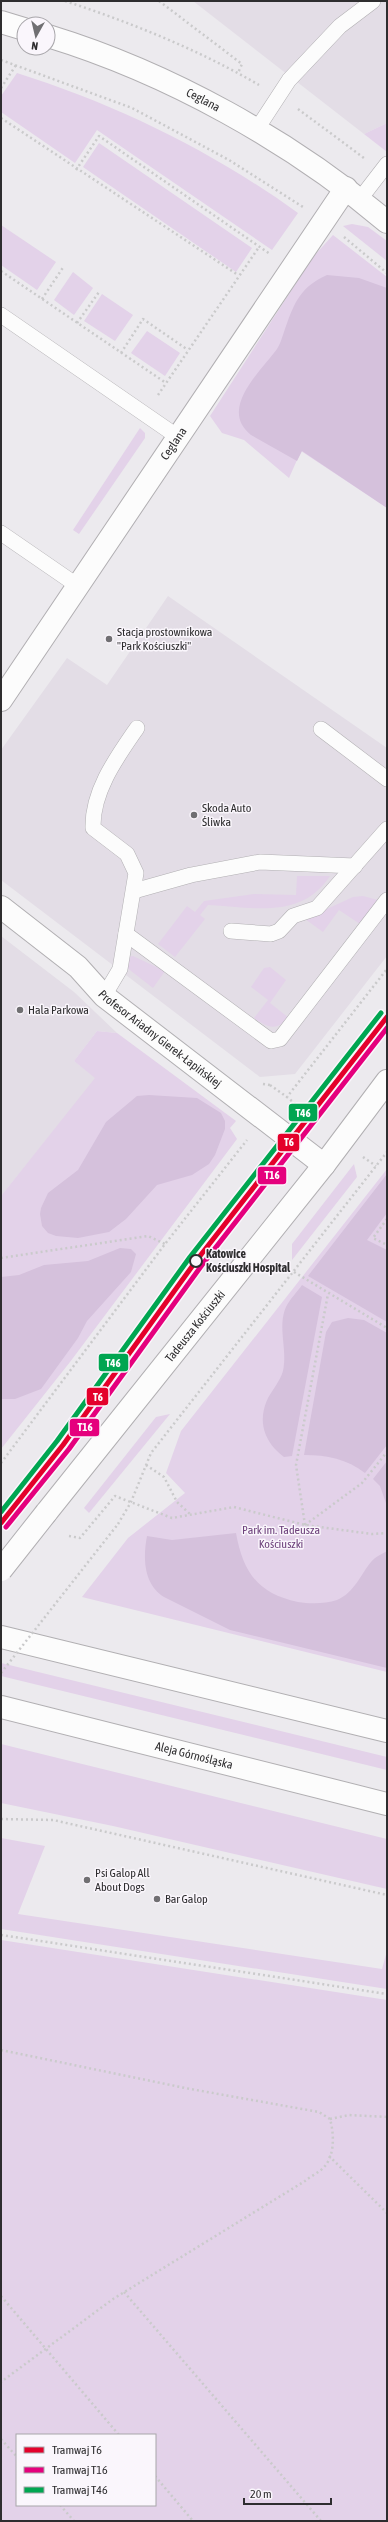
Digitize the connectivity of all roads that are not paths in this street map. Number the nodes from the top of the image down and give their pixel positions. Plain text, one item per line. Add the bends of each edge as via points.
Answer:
1 (373, 1) edge
2 (1, 22) edge
3 (16, 27) edge
4 (56, 39) edge
5 (257, 129) junction
6 (384, 168) edge
7 (353, 193) junction
8 (387, 222) edge
9 (1, 315) edge
10 (178, 437) junction
11 (1, 533) edge
12 (78, 586) junction
13 (1, 700) edge
14 (137, 728) dead end
15 (321, 729) dead end
16 (387, 778) edge
17 (387, 828) edge
18 (355, 866) junction
19 (134, 891) junction
20 (387, 900) edge
21 (1, 907) edge
22 (231, 931) dead end
23 (126, 934) junction
24 (104, 996) junction
25 (387, 1081) edge
26 (324, 1165) junction
27 (1, 1570) edge
28 (1, 1637) edge
29 (1, 1707) edge
30 (387, 1731) edge
31 (387, 1804) edge

1 - 5 lane via 340,26 289,80
2 - 3 main road
4 - 5 main road, Ceglana via 145,73
5 - 7 main road, Ceglana
6 - 7 lane
7 - 8 main road, Ceglana
7 - 10 main road, Ceglana via 323,222
9 - 10 lane
10 - 12 main road, Ceglana
11 - 12 lane
12 - 13 main road, Ceglana
14 - 19 lane via 110,768 92,815 93,828 127,854 133,863 136,873
15 - 16 lane
17 - 18 lane
18 - 19 lane via 260,862 191,875
18 - 22 lane via 317,908 293,916 279,931 272,934
19 - 23 lane
20 - 23 lane via 280,1039 272,1040
21 - 24 main road, Profesor Ariadny Gierek-Łapińskiej via 78,967
23 - 24 lane via 120,968
24 - 26 main road, Profesor Ariadny Gierek-Łapińskiej
25 - 26 main road, Tadeusza Kościuszki
26 - 27 main road, Tadeusza Kościuszki, bridge
28 - 30 main road
29 - 31 main road, Aleja Górnośląska

